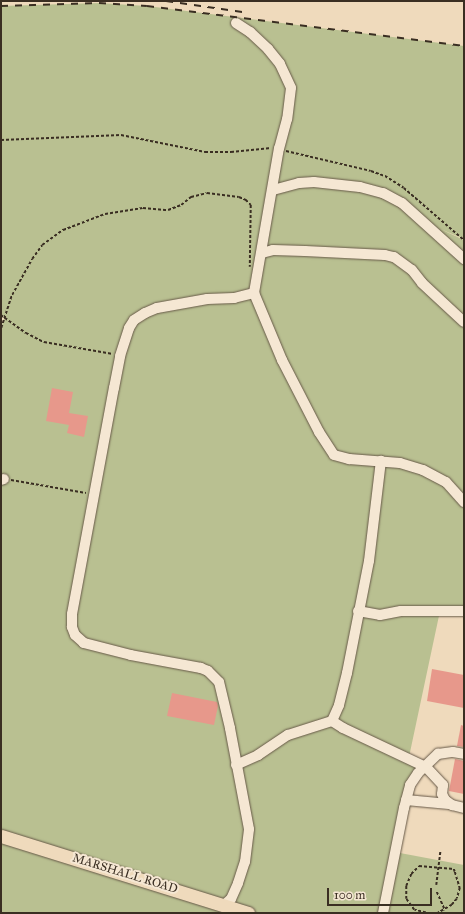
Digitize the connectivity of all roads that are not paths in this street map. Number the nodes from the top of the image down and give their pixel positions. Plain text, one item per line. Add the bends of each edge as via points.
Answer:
1 (236, 23) dead end
2 (273, 190) junction
3 (262, 253) junction
4 (464, 259) edge
5 (254, 293) junction
6 (464, 322) edge
7 (381, 461) junction
8 (464, 502) edge
9 (358, 611) junction
10 (464, 611) edge
11 (332, 721) junction
12 (464, 754) edge
13 (236, 765) junction
14 (426, 767) junction
15 (406, 800) junction
16 (449, 804) junction
17 (464, 808) edge
18 (1, 836) edge
19 (224, 905) junction
20 (248, 913) edge
21 (383, 913) edge

1 - 2 lane via 268,49 290,83 288,112 279,148
2 - 3 lane
2 - 4 lane via 314,182 360,187 384,193 402,203
3 - 5 lane
3 - 6 lane via 273,250 394,257 412,270 422,283
5 - 7 lane via 282,360 329,450 340,457
5 - 13 lane via 234,298 174,304 145,313 134,320 129,328 120,356 72,614 75,635 84,643 208,671 219,682 223,694
7 - 8 lane via 411,465 435,475 452,488
7 - 9 lane via 373,540
9 - 10 lane via 380,615 401,611
9 - 11 lane via 339,705
11 - 13 lane via 288,734 258,755
11 - 14 lane
12 - 14 lane via 442,752
13 - 19 lane via 248,817 249,840 236,890
14 - 15 lane via 412,780
14 - 16 lane via 442,785 442,794
15 - 16 lane
15 - 21 lane
16 - 17 lane
18 - 19 main road, MARSHALL ROAD
19 - 20 main road, MARSHALL ROAD

